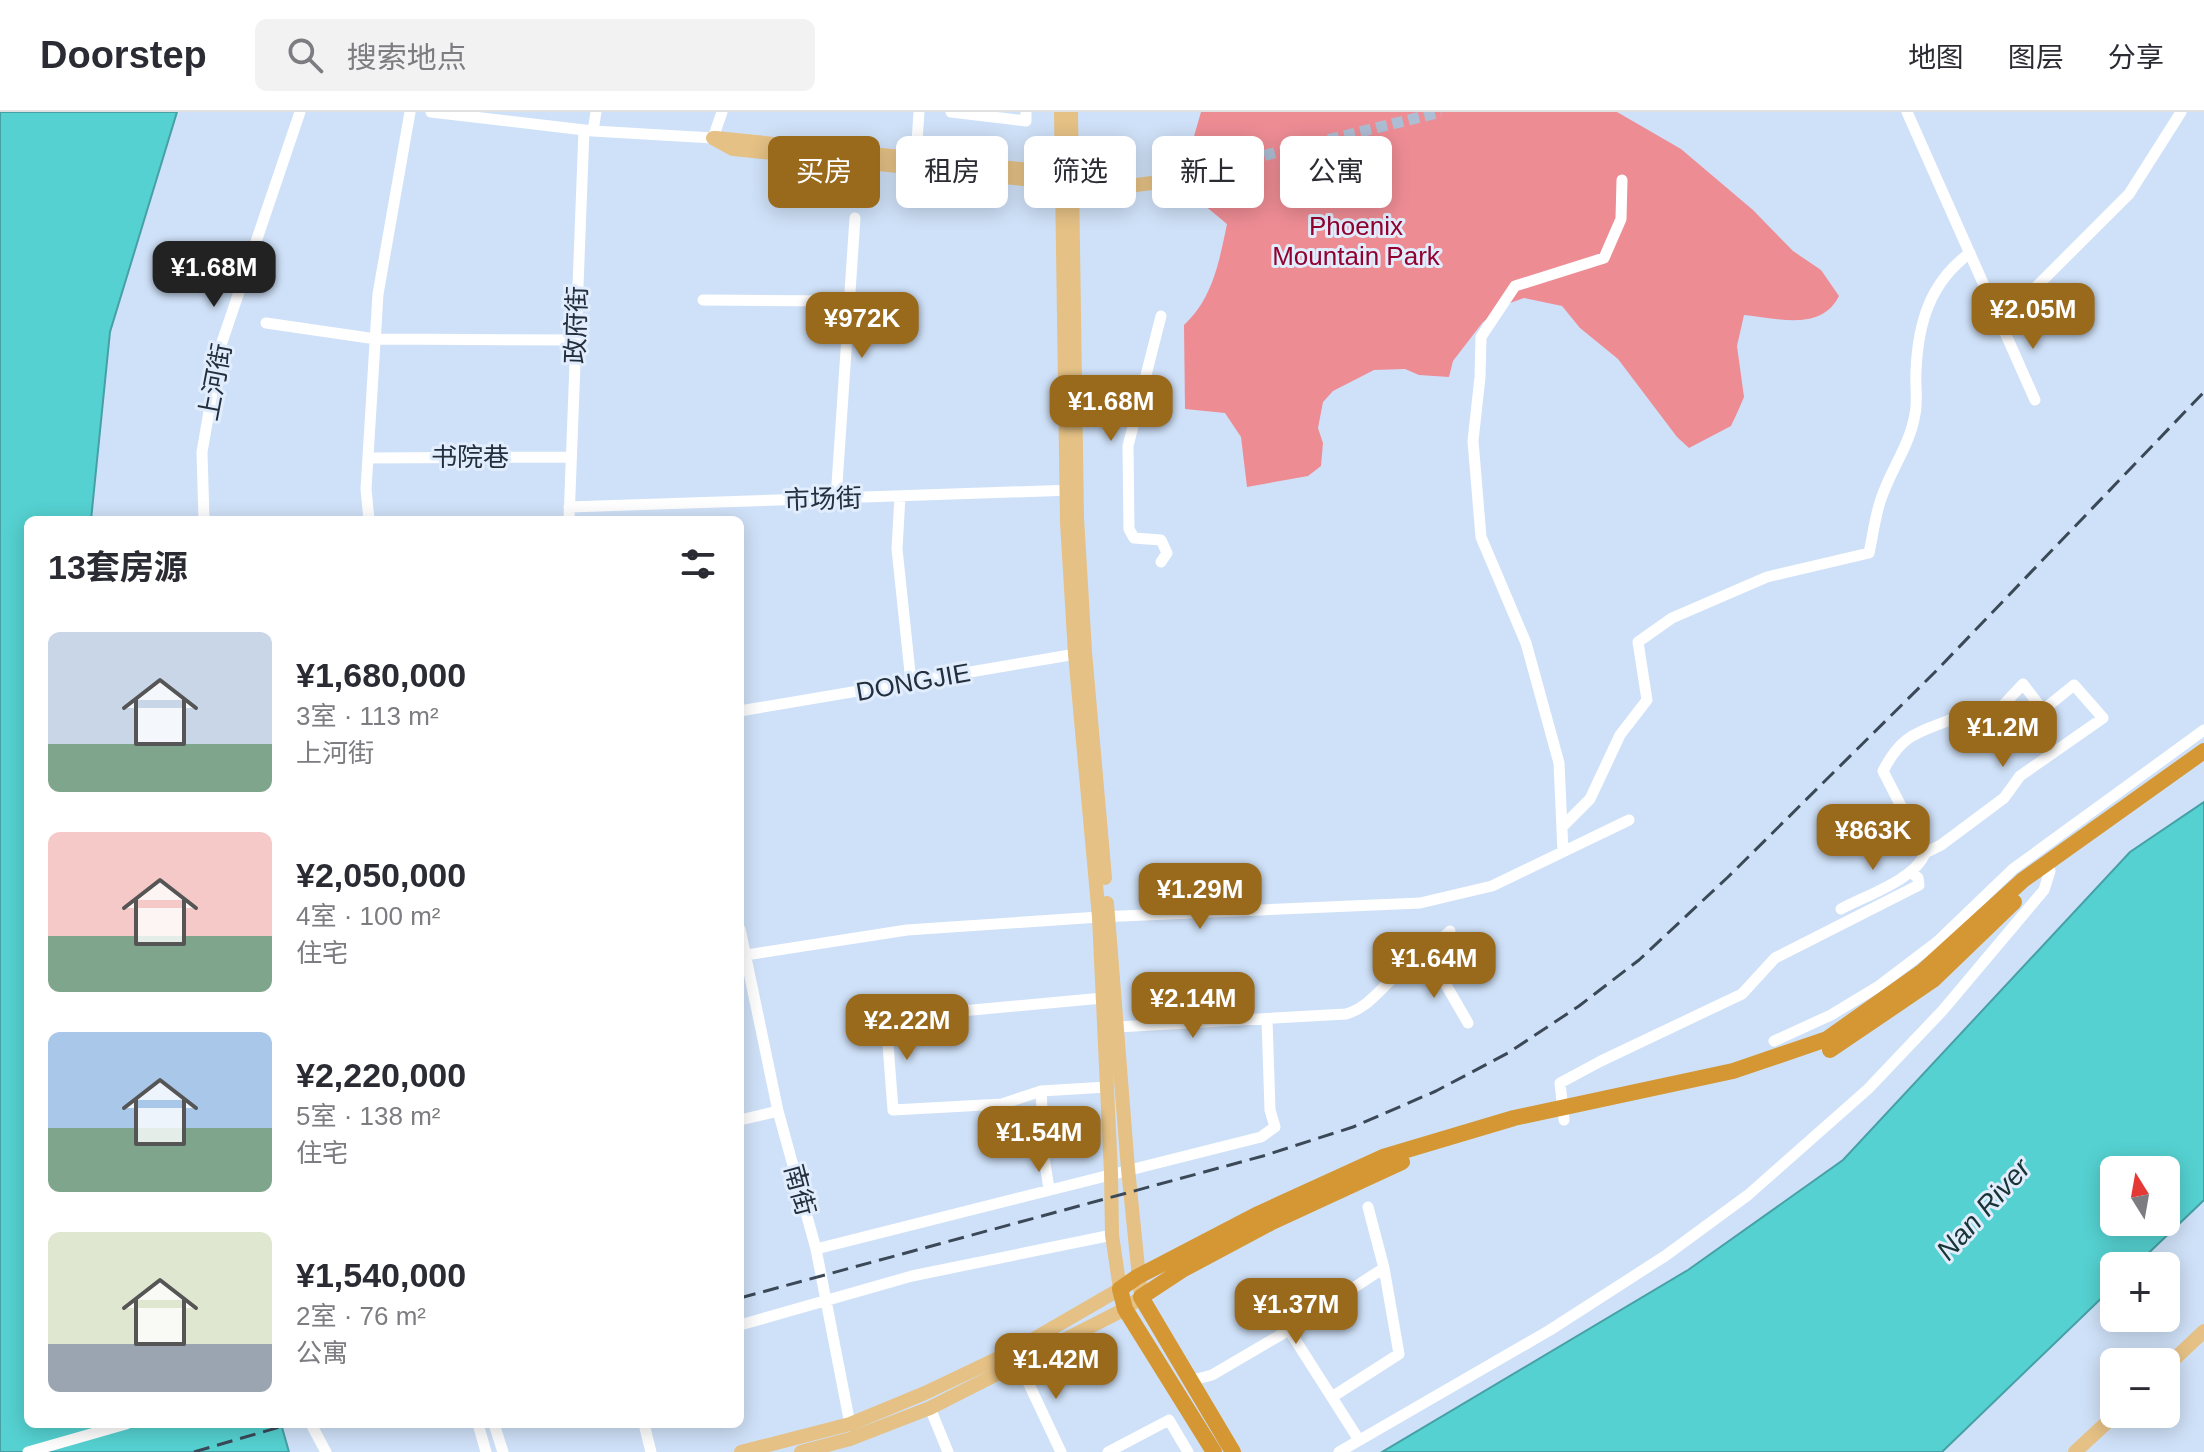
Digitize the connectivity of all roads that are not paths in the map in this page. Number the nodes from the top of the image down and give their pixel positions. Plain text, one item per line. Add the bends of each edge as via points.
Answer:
1 (300, 112) edge
2 (410, 112) edge
3 (431, 112) edge
4 (596, 112) edge
5 (722, 112) edge
6 (919, 112) edge
7 (951, 112) edge
8 (1026, 112) edge
9 (1061, 112) edge
10 (1071, 112) edge
11 (1907, 112) edge
12 (2181, 112) edge
13 (492, 116) edge
14 (588, 131) junction
15 (917, 136) edge
16 (1063, 136) edge
17 (1069, 136) edge
18 (713, 138) junction
19 (896, 155) edge
20 (1024, 174) edge
21 (1622, 180) dead end
22 (1067, 208) edge
23 (855, 218) dead end
24 (1970, 253) junction
25 (703, 300) dead end
26 (849, 301) junction
27 (1161, 316) dead end
28 (1999, 317) junction
29 (266, 323) dead end
30 (376, 339) junction
31 (575, 340) junction
32 (2035, 400) dead end
33 (571, 457) junction
34 (368, 458) junction
35 (1072, 490) junction
36 (900, 496) junction
37 (836, 499) junction
38 (569, 507) junction
39 (204, 516) edge
40 (369, 516) edge
41 (569, 516) edge
42 (1161, 562) dead end
43 (1080, 653) junction
44 (911, 682) junction
45 (744, 710) edge
46 (2204, 730) edge
47 (2204, 751) edge
48 (2204, 761) edge
49 (1629, 820) dead end
50 (1562, 827) junction
51 (1563, 852) junction
52 (1925, 853) junction
53 (2067, 855) junction
54 (1911, 872) junction
55 (1841, 909) dead end
56 (1104, 917) junction
57 (2007, 921) junction
58 (1450, 931) dead end
59 (744, 946) edge
60 (746, 955) junction
61 (1431, 959) junction
62 (1103, 998) junction
63 (1267, 1019) junction
64 (1468, 1023) dead end
65 (1117, 1027) junction
66 (1774, 1041) dead end
67 (1107, 1087) junction
68 (1041, 1091) junction
69 (778, 1111) junction
70 (1563, 1114) junction
71 (744, 1119) edge
72 (1128, 1169) junction
73 (1111, 1173) junction
74 (1049, 1189) junction
75 (1368, 1207) dead end
76 (1112, 1235) junction
77 (816, 1249) junction
78 (1384, 1268) junction
79 (1137, 1277) junction
80 (1120, 1289) junction
81 (1141, 1297) junction
82 (826, 1302) junction
83 (1125, 1309) junction
84 (744, 1324) edge
85 (1289, 1330) junction
86 (2204, 1331) edge
87 (2180, 1354) edge
88 (1020, 1365) junction
89 (1188, 1390) junction
90 (1332, 1397) junction
91 (930, 1408) junction
92 (112, 1428) edge
93 (479, 1428) edge
94 (495, 1428) edge
95 (645, 1428) edge
96 (2101, 1428) edge
97 (851, 1438) edge
98 (1359, 1440) junction
99 (318, 1446) edge
100 (28, 1452) edge
101 (326, 1452) edge
102 (486, 1452) edge
103 (503, 1452) edge
104 (651, 1452) edge
105 (741, 1452) edge
106 (801, 1452) edge
107 (948, 1452) edge
108 (1061, 1452) edge
109 (1108, 1452) edge
110 (1188, 1452) edge
111 (1214, 1452) edge
112 (1233, 1452) edge
113 (1339, 1452) edge
114 (2075, 1452) edge

1 - 39 street, 上河街 via 220,348 202,452
2 - 30 street via 378,294
3 - 13 street
4 - 14 street, 政府街
5 - 18 street
6 - 15 street
7 - 8 street via 1026,121
9 - 16 main road
10 - 17 main road
11 - 24 street
12 - 28 street via 2129,194 2025,298
13 - 14 street
14 - 18 street
14 - 31 street, 政府街
18 - 19 main road
18 - 20 main road via 733,149
21 - 50 street via 1621,219 1604,258 1515,286 1481,337 1473,441 1481,537 1531,658 1559,763
22 - 35 main road
23 - 26 street
24 - 28 street
24 - 50 street via 1942,279 1924,314 1916,412 1907,446 1881,500 1869,553 1767,577 1672,618 1638,642 1647,700 1620,735 1590,799
25 - 26 street
26 - 37 street
27 - 42 street via 1128,446 1129,529 1134,538 1161,540 1167,553
28 - 32 street
29 - 30 street
30 - 31 street
30 - 34 street
31 - 33 street, 政府街
33 - 34 street, 书院巷
33 - 38 street, 政府街
34 - 40 street
35 - 36 street, 市场街
35 - 43 main road
36 - 37 street, 市场街
36 - 44 street via 897,549
37 - 38 street, 市场街
38 - 41 street, 政府街
43 - 44 street, DONGJIE
43 - 56 main road
44 - 45 street, DONGJIE
46 - 66 street via 2013,869 1937,942 1879,986
47 - 53 highway
48 - 53 highway
49 - 51 street
50 - 51 street
51 - 56 street via 1492,886 1420,903
52 - 52 street via 1883,771 1894,748 1950,720 1979,731 2023,684 2043,710 2074,685 2103,718
52 - 54 street
53 - 57 highway
53 - 70 highway via 2023,880 1923,971 1827,1039 1733,1071
54 - 55 street
54 - 70 street via 1919,885 1775,958 1742,994 1560,1083
56 - 60 street via 907,930
56 - 62 main road
56 - 65 main road
57 - 70 highway via 1832,1049 1736,1082
57 - 98 street via 1943,1010 1868,1089 1748,1195 1550,1330
58 - 61 street via 1436,944
59 - 60 street, 南街
60 - 69 street, 南街
61 - 63 street via 1394,978 1354,1011
61 - 64 street
62 - 67 main road
62 - 68 street via 886,1018 893,1110 1002,1104
63 - 65 street
63 - 72 street via 1275,1127 1244,1143
65 - 72 main road
67 - 68 street
67 - 73 main road
68 - 74 street
69 - 71 street
69 - 77 street, 南街
70 - 79 highway via 1501,1122 1383,1157
70 - 81 highway via 1388,1167 1259,1229
72 - 73 street
72 - 79 main road
73 - 74 street
73 - 76 main road
74 - 77 street
75 - 78 street
76 - 80 main road
76 - 82 street via 912,1276
77 - 82 street, 南街
78 - 85 street
78 - 90 street via 1399,1354
79 - 80 highway
79 - 81 main road
80 - 83 highway
80 - 97 main road
81 - 83 main road
81 - 89 highway
82 - 84 street
82 - 97 street, 南街
83 - 88 main road
83 - 89 highway
85 - 89 street
85 - 90 street
86 - 87 main road
88 - 91 main road
88 - 108 street
89 - 111 highway
89 - 112 highway
90 - 98 street
91 - 97 main road
91 - 107 street
92 - 100 street
93 - 102 street
94 - 103 street
95 - 104 street
96 - 114 main road
97 - 105 main road
97 - 106 main road
98 - 113 street
99 - 101 street
109 - 110 street via 1169,1420

